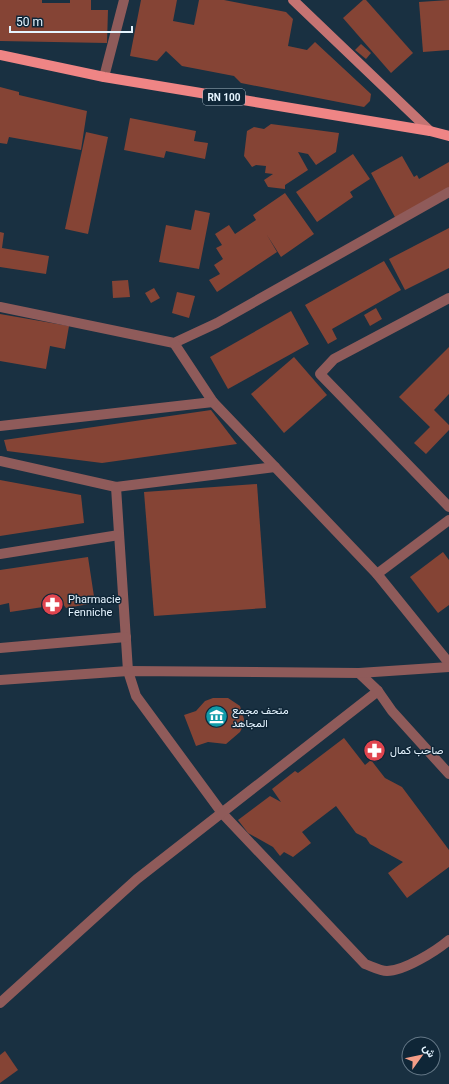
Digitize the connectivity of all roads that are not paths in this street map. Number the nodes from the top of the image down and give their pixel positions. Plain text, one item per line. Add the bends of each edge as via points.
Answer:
1 (124, 0) edge
2 (293, 0) edge
3 (0, 56) edge
4 (104, 78) junction
5 (430, 131) junction
6 (449, 136) edge
7 (449, 192) edge
8 (449, 298) edge
9 (0, 307) edge
10 (174, 343) junction
11 (213, 402) junction
12 (0, 426) edge
13 (0, 461) edge
14 (275, 467) junction
15 (116, 487) junction
16 (449, 507) edge
17 (449, 520) edge
18 (119, 535) junction
19 (0, 554) edge
20 (377, 574) junction
21 (126, 637) junction
22 (0, 648) edge
23 (449, 663) edge
24 (449, 667) edge
25 (128, 671) junction
26 (358, 673) junction
27 (0, 680) edge
28 (378, 691) junction
29 (449, 774) edge
30 (222, 813) junction
31 (449, 940) edge
32 (0, 1003) edge

1 - 4 street
2 - 5 main road
3 - 4 main road, RN 100
4 - 5 main road, RN 100
5 - 6 main road, RN 100
7 - 10 street via 217,323
8 - 16 street via 334,359 320,374
9 - 10 street
10 - 11 street
11 - 12 street
11 - 14 street
13 - 15 street
14 - 15 street
14 - 20 street
15 - 18 street
17 - 20 street
18 - 19 street
18 - 21 street
20 - 23 street
21 - 22 street
21 - 25 street
24 - 26 street
25 - 26 street
25 - 27 street
25 - 30 street via 136,696
26 - 28 street
28 - 29 street via 392,711
28 - 30 street
30 - 31 street via 365,964 386,971 398,968 416,961
30 - 32 street via 138,880

